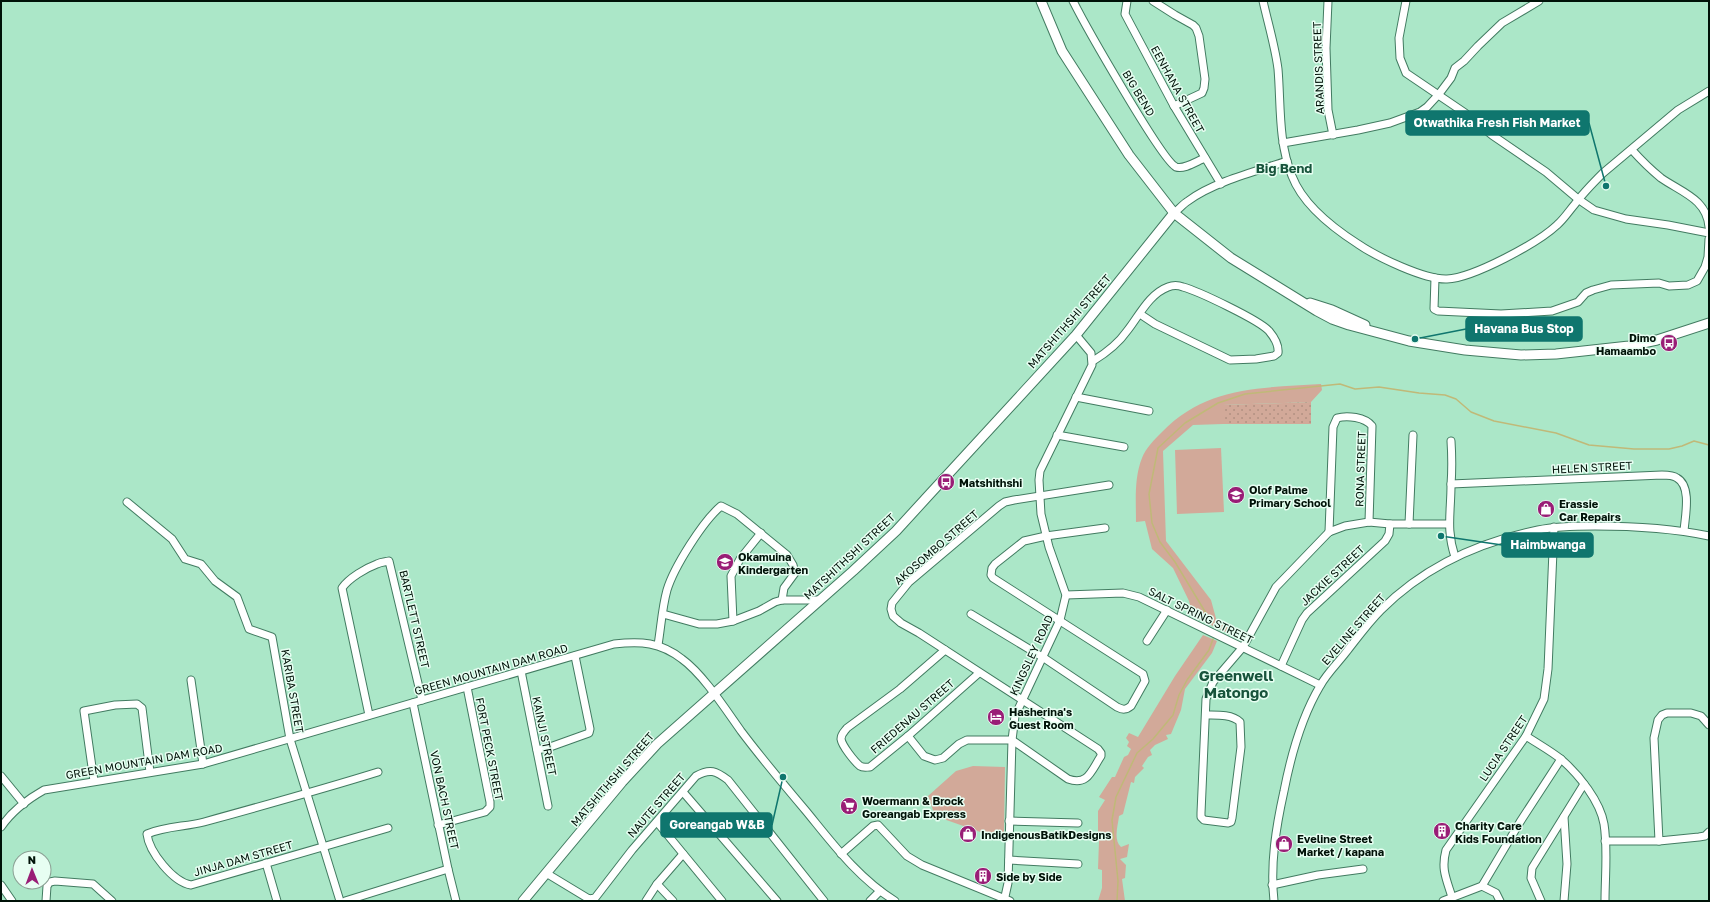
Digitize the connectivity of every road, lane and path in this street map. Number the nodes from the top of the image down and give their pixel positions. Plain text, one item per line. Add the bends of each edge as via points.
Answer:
1 (1041, 1) edge
2 (1072, 1) edge
3 (1127, 1) edge
4 (1153, 1) edge
5 (1263, 1) edge
6 (1328, 1) edge
7 (1406, 1) edge
8 (1539, 1) edge
9 (1165, 4) edge
10 (1709, 91) edge
11 (1438, 94) junction
12 (1174, 106) junction
13 (1333, 135) junction
14 (1284, 143) junction
15 (1632, 150) junction
16 (1205, 158) junction
17 (1287, 160) junction
18 (1221, 184) junction
19 (1578, 200) junction
20 (1174, 213) junction
21 (1709, 227) edge
22 (1709, 233) edge
23 (1709, 239) edge
24 (1435, 278) junction
25 (1140, 314) junction
26 (1709, 323) edge
27 (1076, 335) junction
28 (1093, 361) junction
29 (1076, 397) junction
30 (1149, 411) dead end
31 (1057, 435) junction
32 (1413, 435) dead end
33 (1451, 441) dead end
34 (1124, 447) dead end
35 (1452, 484) junction
36 (1109, 485) dead end
37 (1039, 496) junction
38 (127, 502) dead end
39 (1369, 522) junction
40 (1390, 524) junction
41 (1409, 524) junction
42 (1448, 524) junction
43 (1554, 527) junction
44 (1106, 528) dead end
45 (1684, 531) junction
46 (1329, 532) junction
47 (761, 533) junction
48 (1046, 536) junction
49 (1709, 536) edge
50 (1455, 557) junction
51 (1066, 595) junction
52 (782, 600) junction
53 (819, 600) junction
54 (1167, 610) junction
55 (663, 614) junction
56 (971, 614) dead end
57 (733, 620) junction
58 (1060, 620) junction
59 (1147, 641) dead end
60 (658, 645) junction
61 (1243, 647) junction
62 (945, 650) junction
63 (575, 656) junction
64 (1044, 658) junction
65 (1282, 666) junction
66 (521, 670) junction
67 (979, 673) junction
68 (191, 680) dead end
69 (1320, 686) junction
70 (467, 687) junction
71 (714, 694) junction
72 (422, 700) junction
73 (1022, 700) junction
74 (413, 703) junction
75 (369, 715) junction
76 (1206, 715) junction
77 (1709, 725) edge
78 (908, 736) junction
79 (1526, 736) junction
80 (290, 739) junction
81 (1012, 740) junction
82 (537, 750) junction
83 (1561, 760) junction
84 (203, 764) junction
85 (150, 772) junction
86 (378, 772) dead end
87 (1, 776) edge
88 (94, 782) junction
89 (1584, 784) junction
90 (683, 792) junction
91 (307, 794) junction
92 (24, 804) junction
93 (548, 806) dead end
94 (1564, 816) junction
95 (1009, 821) junction
96 (657, 822) junction
97 (1078, 823) dead end
98 (438, 825) junction
99 (1, 827) edge
100 (388, 828) dead end
101 (1709, 832) edge
102 (1605, 841) junction
103 (1659, 841) junction
104 (322, 847) junction
105 (683, 854) junction
106 (841, 854) junction
107 (1009, 860) junction
108 (266, 863) junction
109 (1078, 864) dead end
110 (1363, 869) dead end
111 (448, 870) junction
112 (546, 873) junction
113 (656, 884) junction
114 (1, 885) edge
115 (1272, 885) junction
116 (1482, 886) junction
117 (880, 891) junction
118 (1452, 897) junction
119 (597, 900) edge
120 (1006, 900) edge
121 (12, 901) edge
122 (46, 901) edge
123 (112, 901) edge
124 (277, 901) edge
125 (340, 901) edge
126 (345, 901) edge
127 (456, 901) edge
128 (523, 901) edge
129 (646, 901) edge
130 (673, 901) edge
131 (722, 901) edge
132 (777, 901) edge
133 (824, 901) edge
134 (870, 901) edge
135 (895, 901) edge
136 (1274, 901) edge
137 (1444, 901) edge
138 (1500, 901) edge
139 (1541, 901) edge
140 (1564, 901) edge
141 (1605, 901) edge

1 - 20 main road via 1062,51 1129,156
2 - 16 street, BIG BEND via 1152,137 1174,166 1180,168
3 - 12 street, EENHANA STREET via 1125,14
4 - 9 street
5 - 14 street via 1277,61
6 - 13 street, ARANDIS STREET via 1328,110
7 - 11 street via 1400,38 1400,58 1403,67 1406,73
8 - 11 street via 1502,23 1454,68 1451,78
9 - 12 street via 1175,15 1196,28 1205,79 1202,94
10 - 15 street via 1678,110
11 - 13 street via 1427,107 1410,116
11 - 19 street via 1546,172
12 - 16 street, EENHANA STREET
13 - 14 street
14 - 17 street
15 - 19 street via 1603,173
15 - 21 street via 1662,179 1695,200 1708,217
16 - 18 street, EENHANA STREET
17 - 18 street
17 - 24 street via 1296,186 1304,198 1346,236 1395,263
18 - 20 street via 1188,201
19 - 22 street via 1594,210 1613,216
19 - 24 street via 1558,225 1506,258 1460,277
20 - 26 main road via 1231,258 1332,319 1409,341 1491,354 1575,353 1658,340
20 - 27 main road, MATSHITHSHI STREET
23 - 24 street via 1705,267 1697,281 1692,284 1611,285 1593,290 1578,302 1552,311 1501,314 1438,311 1434,309 1433,303
25 - 25 street via 1148,302 1163,289 1174,285 1182,286 1262,325 1274,338 1279,350 1274,356 1230,360 1155,324
25 - 28 street via 1119,341
27 - 28 street via 1091,353
27 - 53 main road, MATSHITHSHI STREET via 896,531
28 - 29 street
29 - 30 street
29 - 31 street
31 - 34 street
31 - 37 street via 1040,471
32 - 41 street
33 - 35 street
35 - 42 street
35 - 45 street, HELEN STREET via 1673,476 1682,482 1686,492
36 - 37 street
37 - 48 street
37 - 62 street, AKOSOMBO STREET via 1005,502 999,506 909,582 892,603 893,616
38 - 80 street, KARIBA STREET via 172,539 185,559 201,564 215,581 237,597 249,629 272,637
39 - 40 street
39 - 46 street
39 - 46 street, RONA STREET via 1372,426 1363,419 1343,416 1337,418 1333,427
40 - 41 street
40 - 65 street, JACKIE STREET via 1385,541 1304,616
41 - 42 street
42 - 50 street
43 - 45 street, EVELINE STREET via 1635,526
43 - 50 street, EVELINE STREET via 1491,543
43 - 79 street, LUCIA STREET via 1547,687
44 - 48 street
45 - 49 street, EVELINE STREET
46 - 61 street via 1276,587
47 - 52 street via 787,555 793,565 794,573 784,588
47 - 55 street via 737,514 721,506 707,519 674,571
47 - 57 street via 740,559 731,576
48 - 51 street
48 - 58 street via 1022,542 995,564 991,575
50 - 69 street, EVELINE STREET via 1410,585 1380,611
51 - 54 street, SALT SPRING STREET via 1123,593 1139,597
51 - 58 street, KINGSLEY ROAD
52 - 53 street
52 - 57 street
53 - 71 main road, MATSHITHSHI STREET
54 - 59 street
54 - 61 street, SALT SPRING STREET
55 - 57 street via 699,624 717,624
55 - 60 street
56 - 64 street
58 - 64 street, KINGSLEY ROAD
58 - 64 street via 1143,674 1145,681 1132,706 1125,710
60 - 63 street, GREEN MOUNTAIN DAM ROAD via 647,642 614,644
60 - 71 street, GREEN MOUNTAIN DAM ROAD via 683,659
61 - 65 street, SALT SPRING STREET
61 - 76 street via 1210,687 1206,699
62 - 67 street, AKOSOMBO STREET
62 - 78 street, FRIEDENAU STREET via 900,689 847,728 841,741 860,766 866,768
63 - 66 street, GREEN MOUNTAIN DAM ROAD
63 - 82 street via 589,733
64 - 73 street, KINGSLEY ROAD
65 - 69 street, SALT SPRING STREET
66 - 70 street, GREEN MOUNTAIN DAM ROAD
66 - 82 street, KAINJI STREET
67 - 73 street, AKOSOMBO STREET
67 - 78 street, FRIEDENAU STREET
68 - 84 street
69 - 115 street, EVELINE STREET via 1300,730 1289,765 1275,837
70 - 72 street, GREEN MOUNTAIN DAM ROAD
70 - 98 street, FORT PECK STREET via 490,807 485,812
71 - 106 street, GREEN MOUNTAIN DAM ROAD via 761,757
71 - 112 main road, MATSHITHSHI STREET via 657,744
72 - 74 street, GREEN MOUNTAIN DAM ROAD
72 - 75 street, BARTLETT STREET via 389,561 381,562 366,569 342,588
73 - 81 street, KINGSLEY ROAD via 1014,720
73 - 81 street, AKOSOMBO STREET via 1101,753 1086,778 1076,782 1060,774
74 - 75 street, GREEN MOUNTAIN DAM ROAD
74 - 98 street, VON BACH STREET
75 - 80 street, GREEN MOUNTAIN DAM ROAD
76 - 76 street via 1201,817 1204,820 1228,823 1232,818 1241,747 1240,722 1232,717
77 - 103 street via 1701,716 1691,713 1667,713 1658,720 1654,738
78 - 81 street via 924,756 934,760 943,758 967,740
79 - 83 street
79 - 118 street, LUCIA STREET via 1446,850 1444,873
80 - 84 street, GREEN MOUNTAIN DAM ROAD
80 - 91 street, KARIBA STREET
81 - 95 street, KINGSLEY ROAD
82 - 93 street, KAINJI STREET
83 - 89 street
83 - 116 street
84 - 85 street, GREEN MOUNTAIN DAM ROAD
85 - 88 street, GREEN MOUNTAIN DAM ROAD
85 - 88 street via 142,708 136,704 115,705 84,711
86 - 91 street
87 - 92 street
88 - 92 street, GREEN MOUNTAIN DAM ROAD via 44,790
89 - 94 street
89 - 102 street via 1600,812
90 - 96 street, NAUTE STREET
90 - 132 street
90 - 133 street, NAUTE STREET via 696,776 704,771 721,774
91 - 104 street, KARIBA STREET
91 - 108 street, JINJA DAM STREET via 196,824 159,829 147,834 148,843 158,859 185,884 199,884
92 - 99 street, GREEN MOUNTAIN DAM ROAD via 8,817
94 - 139 street via 1532,868 1531,878
94 - 140 street via 1567,864
95 - 97 street
95 - 107 street, KINGSLEY ROAD
96 - 105 street
96 - 119 street, NAUTE STREET via 632,850
98 - 111 street, VON BACH STREET
100 - 104 street, JINJA DAM STREET
101 - 103 street via 1705,836
102 - 103 street
102 - 141 street
104 - 108 street, JINJA DAM STREET
104 - 125 street, KARIBA STREET
105 - 113 street
105 - 131 street
106 - 117 street, GREEN MOUNTAIN DAM ROAD
106 - 120 street via 873,826 878,825 907,856 922,865
107 - 109 street
107 - 120 street, KINGSLEY ROAD
108 - 124 street
110 - 115 street via 1318,874
111 - 126 street
111 - 127 street, VON BACH STREET
112 - 119 street, NAUTE STREET via 589,899
112 - 128 main road, MATSHITHSHI STREET
113 - 129 street
113 - 130 street
114 - 121 street
115 - 136 street, EVELINE STREET
116 - 118 street
116 - 138 street via 1496,893
117 - 134 street
117 - 135 street, GREEN MOUNTAIN DAM ROAD
118 - 137 street
122 - 123 street via 48,884 55,881 93,884

